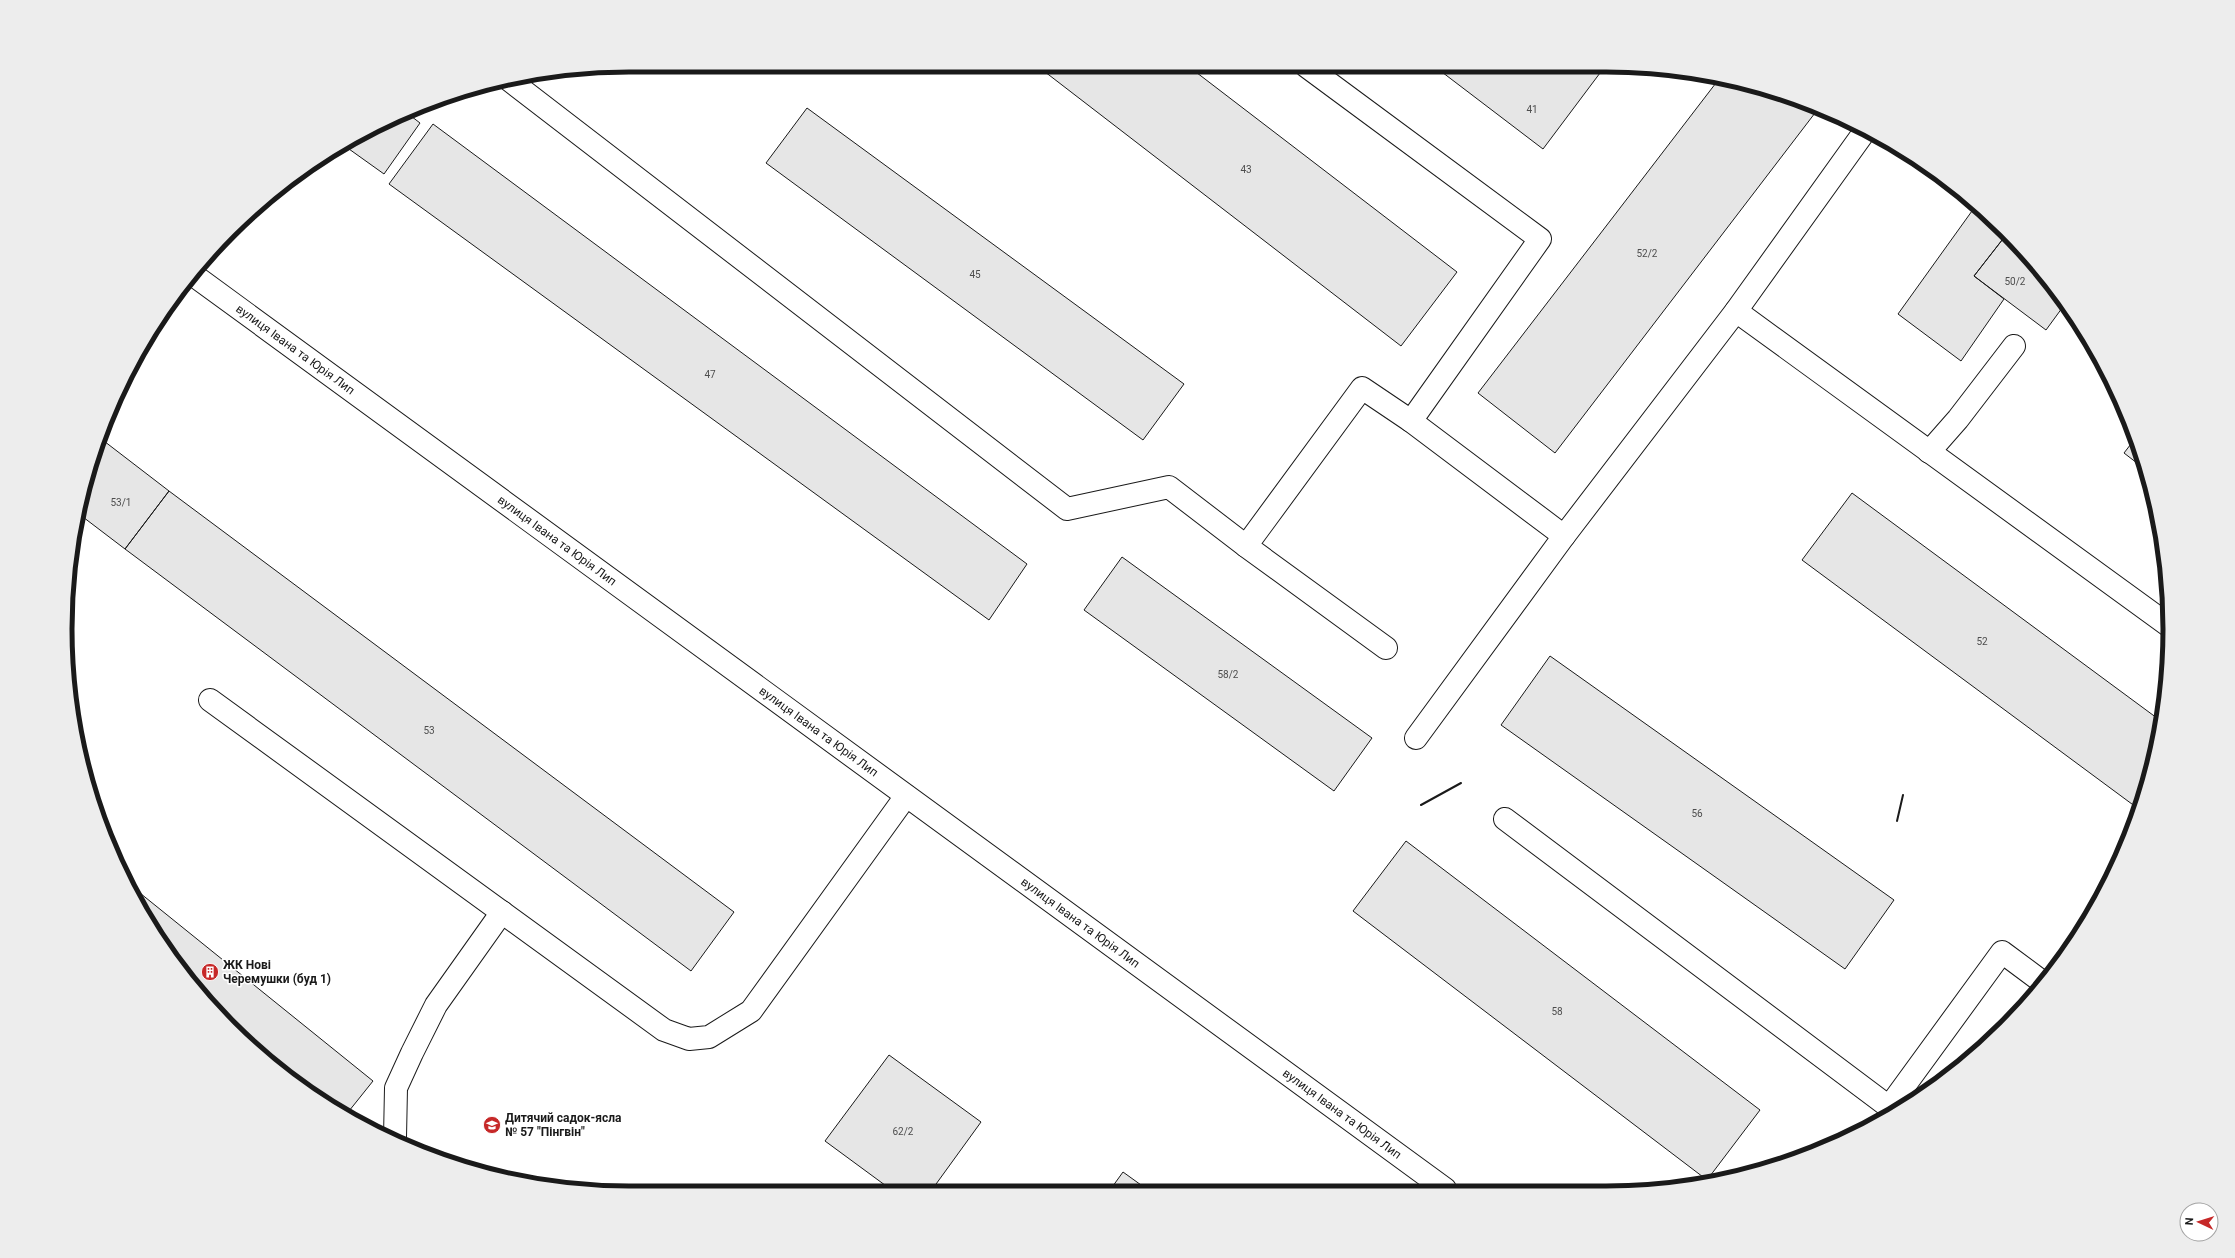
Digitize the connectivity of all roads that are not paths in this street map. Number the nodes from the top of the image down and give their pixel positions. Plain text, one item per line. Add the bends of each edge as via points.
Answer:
1 (1314, 72) edge
2 (515, 84) edge
3 (1862, 135) edge
4 (197, 278) edge
5 (1736, 311) junction
6 (2014, 346) dead end
7 (1411, 421) junction
8 (1929, 452) junction
9 (1564, 536) junction
10 (1246, 546) junction
11 (2163, 621) edge
12 (1386, 648) dead end
13 (210, 700) dead end
14 (1416, 738) dead end
15 (906, 796) junction
16 (1505, 819) dead end
17 (502, 912) junction
18 (2038, 980) edge
19 (395, 1134) edge
20 (1441, 1186) edge

1 - 7 street via 1540,239
2 - 10 street via 1067,510 1169,488
3 - 5 street
4 - 15 street, вулиця Івана та Юрія Лип
5 - 8 street
5 - 9 street
6 - 8 street
7 - 9 street
7 - 10 street via 1362,388
8 - 11 street
9 - 14 street
10 - 12 street
13 - 17 street
15 - 17 street via 751,1011 709,1036 689,1039 664,1030
15 - 20 street, вулиця Івана та Юрія Лип
16 - 18 street via 1889,1106 2002,952
17 - 19 street via 436,1005 412,1053 396,1088

